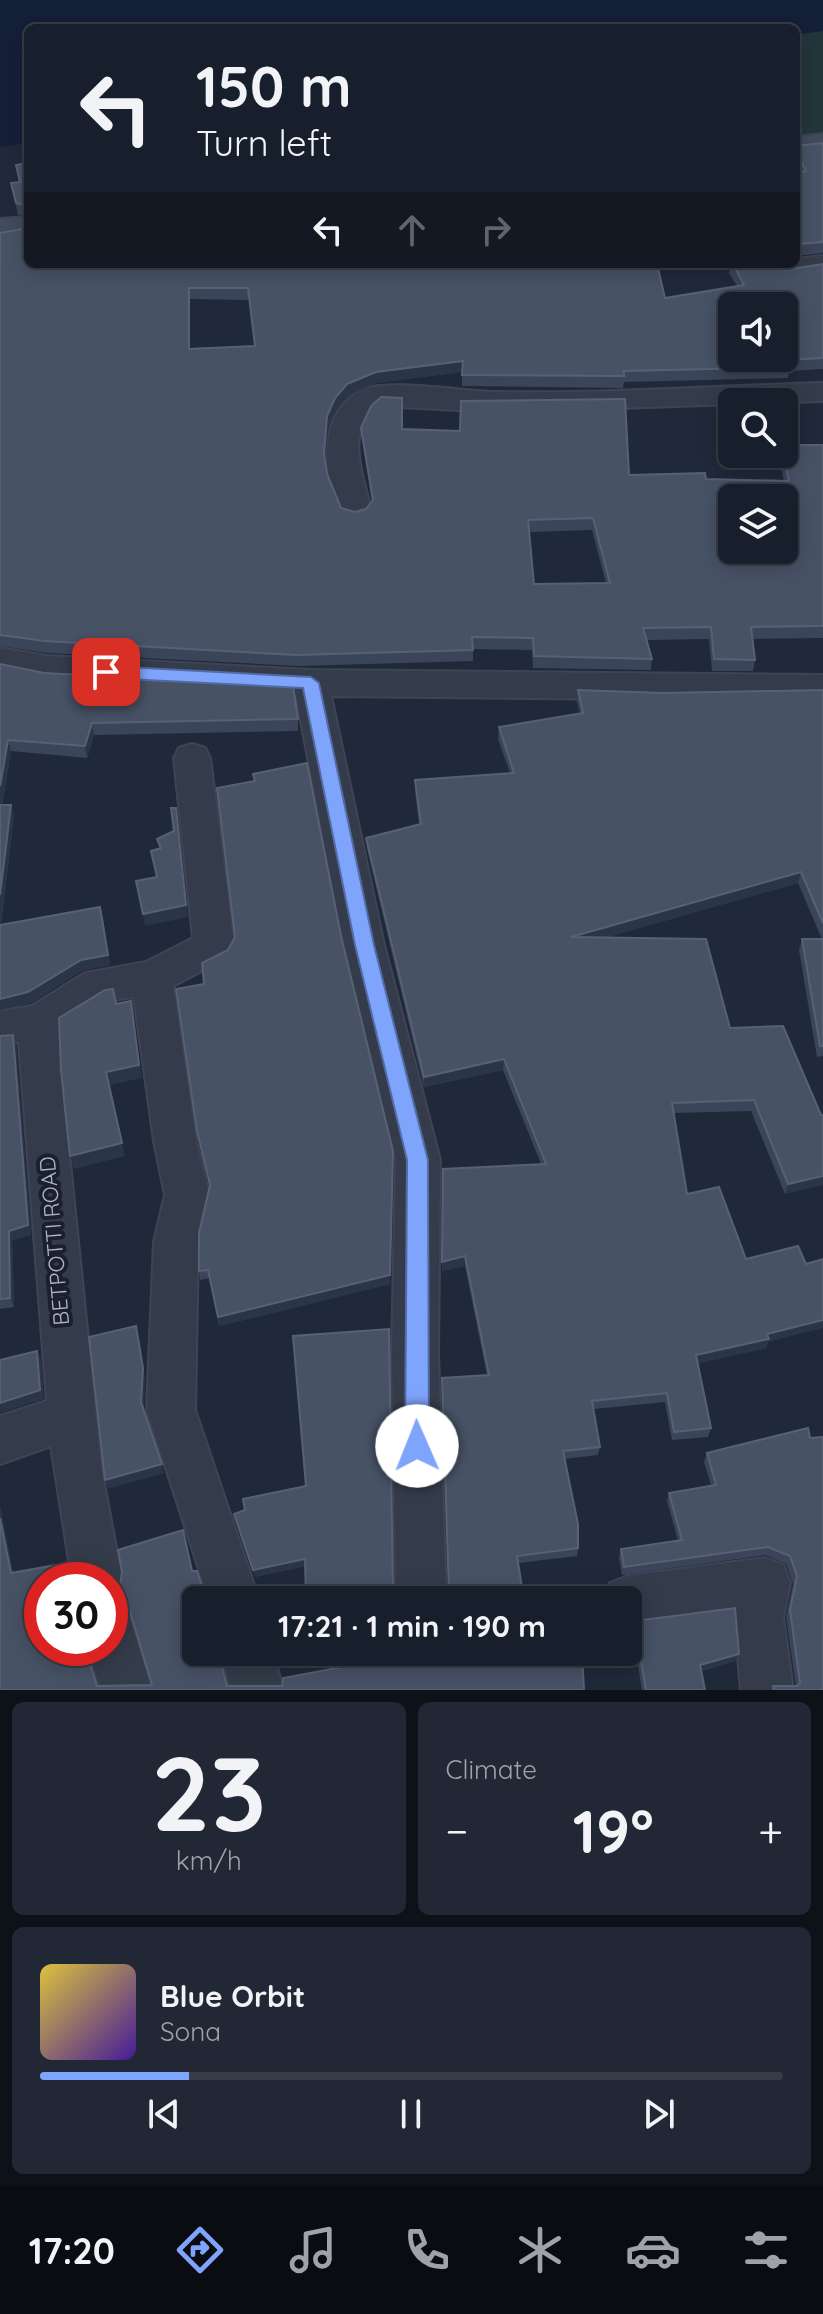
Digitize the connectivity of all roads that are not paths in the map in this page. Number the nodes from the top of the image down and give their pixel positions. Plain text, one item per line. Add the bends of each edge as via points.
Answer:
1 (823, 143) edge
2 (800, 146) edge
3 (24, 227) edge
4 (0, 229) edge
5 (823, 264) edge
6 (800, 267) edge
7 (796, 268) edge
8 (782, 270) edge
9 (823, 392) edge
10 (355, 510) edge
11 (0, 660) edge
12 (311, 683) junction
13 (823, 688) edge
14 (192, 758) dead end
15 (152, 978) junction
16 (20, 1025) edge
17 (72, 1416) junction
18 (0, 1440) edge
19 (92, 1562) edge
20 (229, 1586) edge
21 (421, 1586) edge
22 (642, 1599) edge
23 (119, 1666) edge
24 (251, 1666) edge
25 (126, 1690) edge
26 (257, 1690) edge
27 (767, 1690) edge

1 - 2 street
3 - 4 street
5 - 6 street
7 - 8 street
9 - 10 street via 499,402 375,396 345,417 341,439
11 - 12 street via 47,669
12 - 13 street
12 - 21 street via 364,945 418,1160 415,1353
14 - 15 street, BETPOTTI ROAD via 214,946
15 - 16 street, BETPOTTI ROAD via 99,985
15 - 20 street via 187,1195 176,1242 171,1410
16 - 17 street, BETPOTTI ROAD via 39,1057
17 - 18 street
17 - 19 street, BETPOTTI ROAD
22 - 27 street via 765,1583 758,1617
23 - 25 street
24 - 26 street

